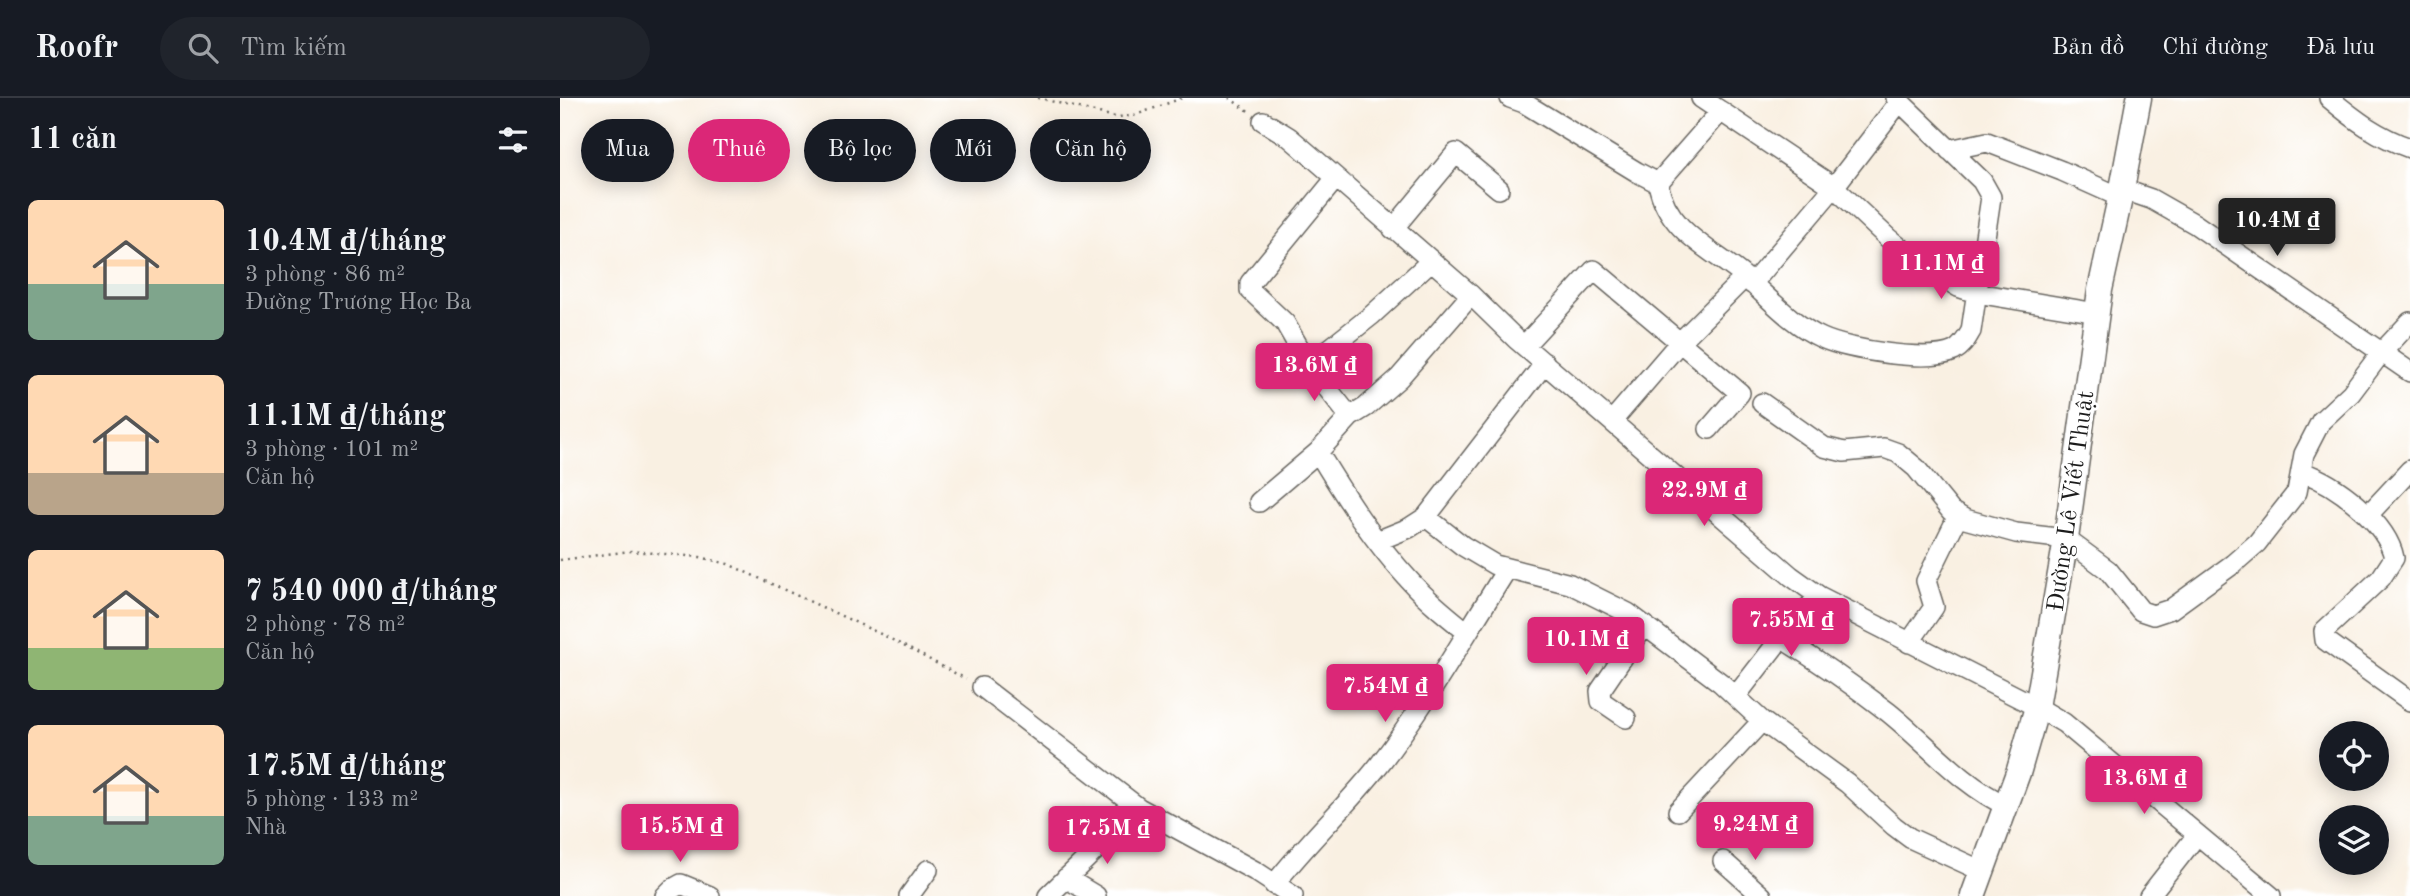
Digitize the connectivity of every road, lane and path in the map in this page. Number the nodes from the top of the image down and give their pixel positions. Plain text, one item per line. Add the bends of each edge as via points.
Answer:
1 (1038, 98) edge
2 (1182, 98) edge
3 (1229, 98) edge
4 (1510, 98) edge
5 (1701, 98) edge
6 (2139, 98) edge
7 (2329, 98) edge
8 (1898, 100) edge
9 (1721, 111) junction
10 (1263, 121) joint
11 (2410, 148) edge
12 (1949, 150) junction
13 (1336, 178) junction
14 (1658, 183) junction
15 (1835, 187) junction
16 (1499, 190) dead end
17 (2121, 193) junction
18 (1393, 229) junction
19 (1431, 261) junction
20 (1749, 280) junction
21 (1976, 293) junction
22 (1471, 295) junction
23 (2097, 313) junction
24 (2410, 322) edge
25 (1680, 342) junction
26 (1524, 346) junction
27 (2381, 353) junction
28 (1545, 363) junction
29 (1309, 365) junction
30 (2410, 372) edge
31 (1762, 403) dead end
32 (1350, 417) junction
33 (1612, 421) junction
34 (1710, 429) dead end
35 (1318, 452) junction
36 (2410, 470) edge
37 (2302, 472) junction
38 (1259, 502) dead end
39 (2368, 515) junction
40 (1958, 516) junction
41 (1426, 517) junction
42 (2067, 539) junction
43 (1377, 541) junction
44 (560, 561) edge
45 (1507, 569) junction
46 (1819, 596) junction
47 (1644, 625) junction
48 (1467, 632) junction
49 (1781, 638) junction
50 (1909, 643) junction
51 (982, 687) joint
52 (1735, 696) junction
53 (2410, 701) edge
54 (2037, 707) junction
55 (1626, 718) dead end
56 (1762, 721) junction
57 (2007, 806) junction
58 (1139, 808) junction
59 (1678, 811) dead end
60 (2197, 835) junction
61 (1723, 861) dead end
62 (929, 870) dead end
63 (1984, 872) junction
64 (1066, 878) junction
65 (1274, 885) junction
66 (665, 896) edge
67 (710, 896) edge
68 (909, 896) edge
69 (1048, 896) edge
70 (1096, 896) edge
71 (1293, 896) edge
72 (1762, 896) edge
73 (1973, 896) edge
74 (2150, 896) edge
75 (2271, 896) edge

1 - 2 path via 1115,117 1133,116
3 - 10 path
4 - 14 street
5 - 9 street
6 - 17 main road, Đường Lê Viết Thuật
7 - 11 street via 2374,133
8 - 12 street
8 - 15 street
9 - 14 street
9 - 15 street
10 - 13 street
12 - 17 street via 1987,142
12 - 21 street via 1982,181 1991,197
13 - 18 street
13 - 29 street via 1250,283 1250,290 1285,323
14 - 20 street via 1664,204 1684,231
15 - 20 street
15 - 21 street via 1919,263
16 - 18 street via 1456,153
17 - 23 main road, Đường Lê Viết Thuật
17 - 27 street via 2151,199 2195,224
18 - 19 street
19 - 22 street
19 - 29 street
20 - 21 street via 1823,338 1863,349 1921,356 1950,352 1965,342
20 - 25 street
21 - 23 street
22 - 26 street
22 - 32 street via 1399,378
23 - 42 main road, Đường Lê Viết Thuật
24 - 27 street
25 - 26 street via 1594,270
25 - 33 street
25 - 34 street via 1740,393
26 - 28 street
27 - 30 street
27 - 37 street via 2360,383 2321,421 2304,454
28 - 33 street
28 - 41 street
29 - 32 street
31 - 40 street via 1824,447 1898,453
32 - 35 street
33 - 46 street
35 - 38 street
35 - 43 street
36 - 39 street
37 - 39 street via 2338,491
37 - 42 street via 2297,492 2257,542 2233,565 2164,613 2141,611 2108,570
39 - 53 street via 2395,558 2323,636
40 - 42 street via 2016,533
40 - 50 street via 1926,581 1934,607
41 - 43 street
41 - 45 street via 1463,547
42 - 54 main road, Đường Lê Viết Thuật
43 - 48 street via 1410,582
44 - 51 path via 631,551 729,564
45 - 47 street via 1570,583
45 - 48 street
46 - 49 street
46 - 50 street
47 - 52 street
47 - 55 street via 1600,691 1601,701
48 - 65 street via 1445,672 1377,768
49 - 52 street
49 - 57 street via 1887,712 1979,791
50 - 54 street
51 - 58 street
52 - 56 street
54 - 57 main road, Đường Lê Viết Thuật
54 - 60 street via 2064,723
56 - 59 street
56 - 63 street via 1847,783 1910,838
57 - 63 main road, Đường Lê Viết Thuật
58 - 64 street
58 - 65 street
60 - 74 street
60 - 75 street
61 - 72 street
62 - 68 street
63 - 73 main road, Đường Lê Viết Thuật
64 - 69 street
64 - 70 street
65 - 71 street
66 - 67 street via 681,884

